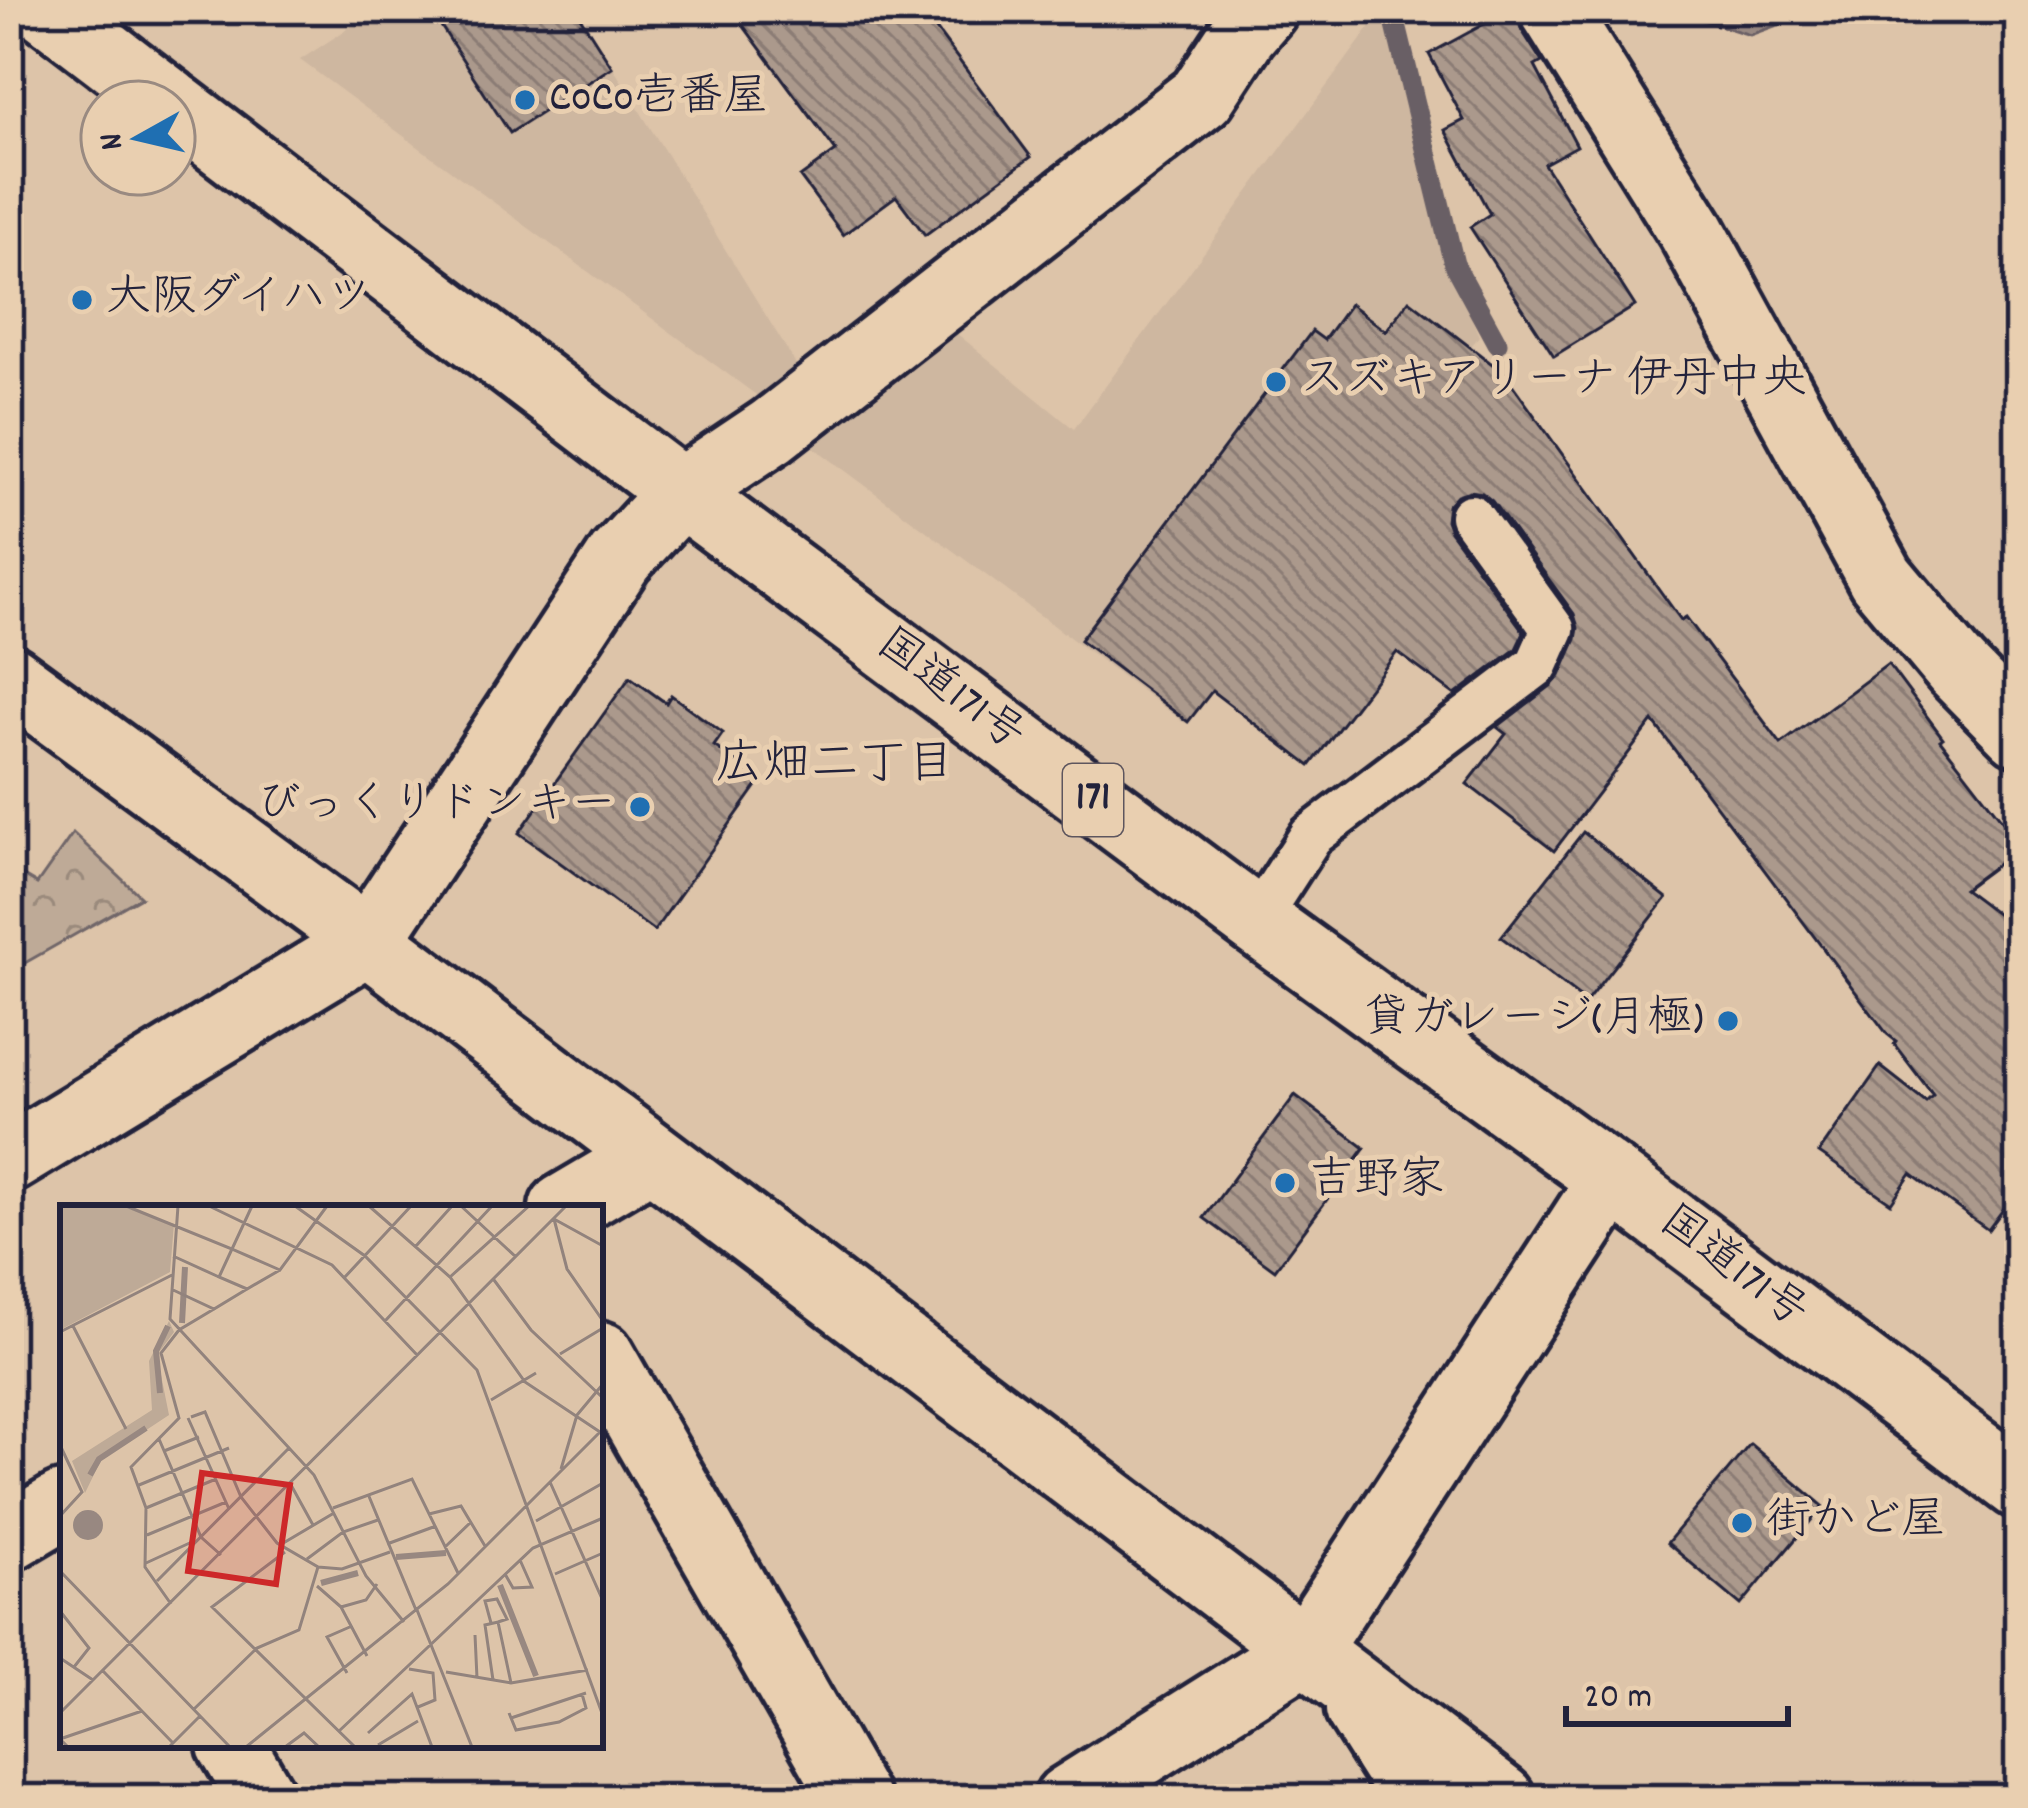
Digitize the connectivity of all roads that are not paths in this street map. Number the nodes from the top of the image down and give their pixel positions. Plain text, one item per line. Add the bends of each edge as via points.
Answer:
1 (47, 9) edge
2 (1552, 9) edge
3 (1244, 17) edge
4 (137, 78) edge
5 (198, 125) edge
6 (680, 492) junction
7 (1471, 516) dead end
8 (9, 679) edge
9 (2019, 732) edge
10 (1256, 921) junction
11 (368, 941) junction
12 (651, 1156) junction
13 (9, 1160) edge
14 (1612, 1179) junction
15 (568, 1205) edge
16 (603, 1360) edge
17 (2019, 1485) edge
18 (60, 1507) edge
19 (9, 1537) edge
20 (1322, 1662) junction
21 (233, 1748) edge
22 (263, 1799) edge
23 (855, 1799) edge
24 (1068, 1799) edge
25 (1416, 1799) edge
26 (1502, 1799) edge

1 - 4 main road, 国道171号 / 171
2 - 9 main road via 1691,230 1881,578
3 - 6 main road via 1202,96 772,431
5 - 6 main road, 国道171号 / 171
6 - 10 main road, 国道171号 / 171
6 - 11 main road via 620,558
7 - 10 lane via 1553,629 1538,665 1311,836
8 - 11 main road
10 - 14 main road, 国道171号 / 171
11 - 12 main road
11 - 13 main road
12 - 15 main road
12 - 20 main road
14 - 17 main road, 国道171号 / 171
14 - 20 main road
16 - 23 main road
18 - 19 main road
20 - 24 main road
20 - 25 main road
20 - 26 main road
21 - 22 main road

